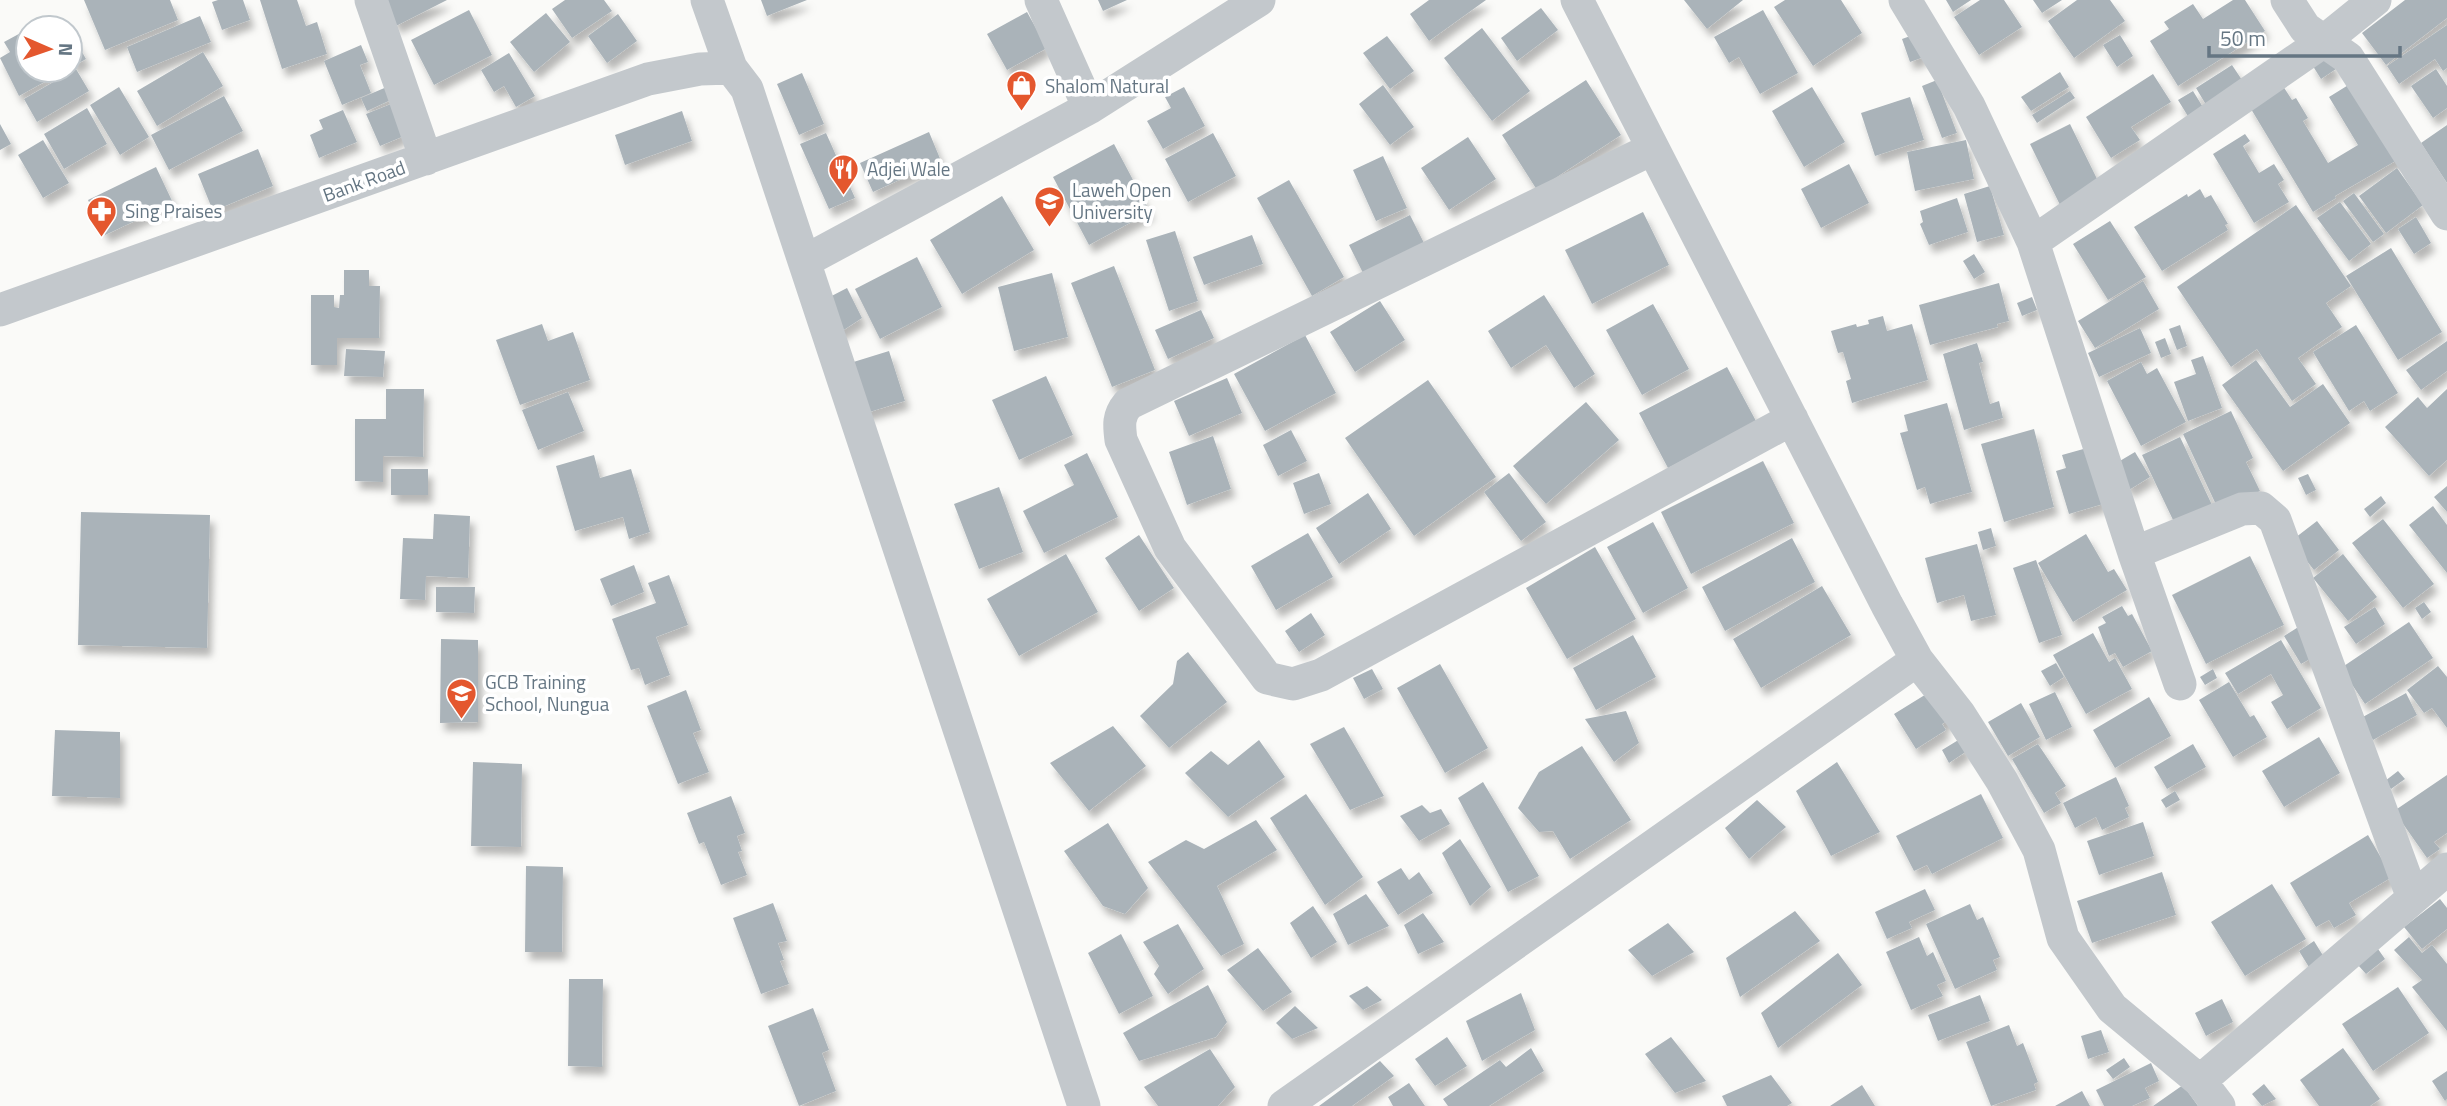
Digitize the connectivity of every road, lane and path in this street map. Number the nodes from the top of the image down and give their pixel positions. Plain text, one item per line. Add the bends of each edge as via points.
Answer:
1 (371, 0) edge
2 (707, 0) edge
3 (1041, 0) edge
4 (1259, 0) edge
5 (1577, 0) edge
6 (1905, 0) edge
7 (2287, 0) edge
8 (2375, 0) edge
9 (2324, 41) junction
10 (731, 68) junction
11 (1089, 108) junction
12 (1652, 149) junction
13 (426, 159) junction
14 (2447, 214) edge
15 (2033, 242) junction
16 (805, 261) junction
17 (0, 310) edge
18 (1792, 419) junction
19 (2134, 553) junction
20 (1917, 660) junction
21 (2180, 684) dead end
22 (2447, 869) edge
23 (2413, 898) junction
24 (2210, 1093) edge
25 (1084, 1106) edge
26 (1284, 1106) edge

1 - 13 street
2 - 10 street
3 - 11 street
4 - 11 street
5 - 12 street
6 - 15 street via 1969,106
7 - 9 street via 2305,28
8 - 9 street
9 - 14 street via 2348,58
9 - 15 street
10 - 13 street, Bank Road via 648,79
10 - 16 street via 747,89
11 - 16 street
12 - 18 street
12 - 18 street via 1128,404 1118,423 1121,440 1170,548 1267,678 1293,684 1321,675
13 - 17 street, Bank Road
15 - 19 street
16 - 25 street
18 - 20 street
19 - 21 street
19 - 23 street via 2242,509 2261,508 2275,520
20 - 24 street via 1960,715 2039,850 2063,938 2112,1008
20 - 26 street
22 - 23 street
23 - 24 street

